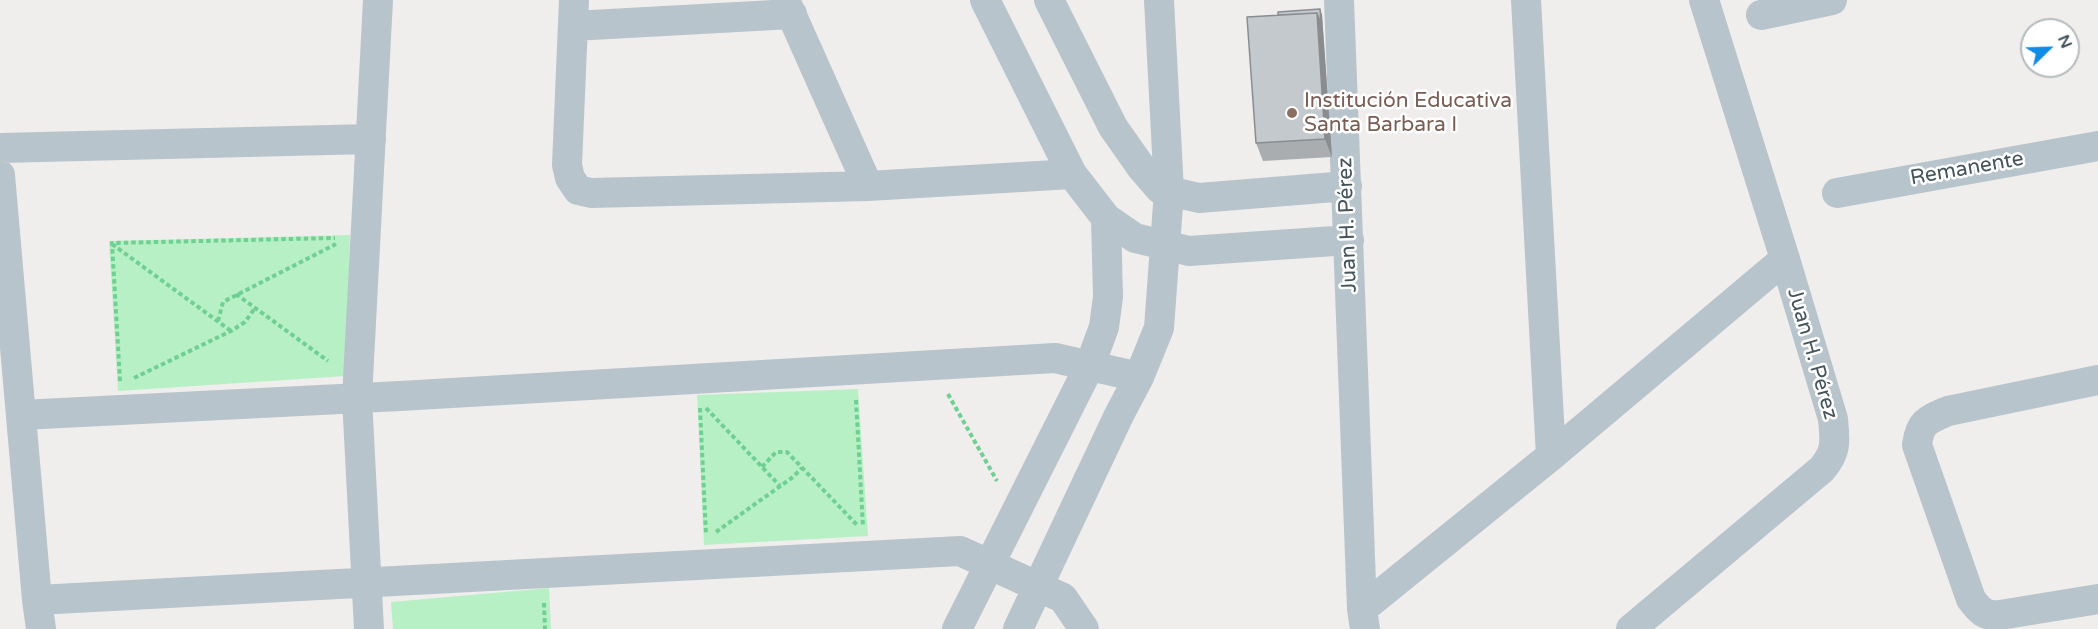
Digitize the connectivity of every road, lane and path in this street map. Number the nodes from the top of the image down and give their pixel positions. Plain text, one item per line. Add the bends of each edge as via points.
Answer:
1 (378, 0) edge
2 (985, 0) edge
3 (1049, 0) edge
4 (1159, 0) edge
5 (1339, 0) edge
6 (1527, 0) edge
7 (1704, 0) edge
8 (1832, 0) edge
9 (788, 7) edge
10 (573, 13) edge
11 (1761, 15) dead end
12 (371, 139) junction
13 (2098, 146) edge
14 (0, 148) edge
15 (1072, 174) junction
16 (0, 175) edge
17 (868, 186) junction
18 (1347, 186) junction
19 (1169, 190) junction
20 (1837, 193) dead end
21 (1106, 218) junction
22 (1349, 240) junction
23 (112, 243) junction
24 (1164, 245) junction
25 (1785, 259) junction
26 (236, 294) junction
27 (255, 308) junction
28 (218, 321) junction
29 (231, 331) junction
30 (1090, 365) junction
31 (335, 366) dead end
32 (1139, 376) junction
33 (2098, 380) edge
34 (945, 388) dead end
35 (856, 393) dead end
36 (357, 398) junction
37 (21, 415) junction
38 (1551, 456) junction
39 (762, 467) junction
40 (802, 468) junction
41 (999, 485) dead end
42 (780, 486) junction
43 (990, 563) junction
44 (367, 582) junction
45 (1039, 586) junction
46 (544, 595) dead end
47 (2098, 599) edge
48 (37, 600) junction
49 (1363, 619) edge
50 (41, 629) edge
51 (369, 629) edge
52 (545, 629) edge
53 (957, 629) edge
54 (1018, 629) edge
55 (1084, 629) edge
56 (1631, 629) edge

1 - 12 street
2 - 15 street
3 - 19 street via 1113,127 1160,189
4 - 19 street
5 - 18 street, Juan H. Pérez
6 - 38 street
7 - 25 street, Juan H. Pérez
8 - 11 street
9 - 10 street
9 - 17 street
10 - 17 street via 567,165 578,190 591,194
12 - 14 street
12 - 36 street
13 - 20 street, Remanente
15 - 17 street
15 - 21 street
16 - 37 street
18 - 19 street via 1199,198
18 - 22 street, Juan H. Pérez
19 - 24 street
21 - 24 street via 1135,238
21 - 30 street via 1108,297 1104,327
22 - 24 street via 1189,251
22 - 49 street, Juan H. Pérez
23 - 26 path via 337,241
23 - 28 path
23 - 29 path via 120,385
24 - 32 street via 1159,328
25 - 38 street
25 - 56 street, Juan H. Pérez via 1833,419 1832,457
26 - 27 path
26 - 28 path via 223,302
27 - 29 path
27 - 31 path
28 - 29 path
30 - 32 street
30 - 36 street via 1055,358
30 - 43 street
32 - 45 street
33 - 47 street via 1948,411 1929,419 1919,430 1917,445 1971,599 1979,610 1991,616
34 - 41 path
35 - 40 path via 863,531
36 - 37 street
36 - 44 street
37 - 48 street
38 - 49 street
39 - 40 path via 776,452 787,452
39 - 42 path
39 - 42 path via 699,401 706,540
40 - 42 path
43 - 44 street via 960,551
43 - 45 street
43 - 53 street
44 - 48 street
44 - 51 street
45 - 54 street
45 - 55 street via 1063,598
46 - 52 path
48 - 50 street

